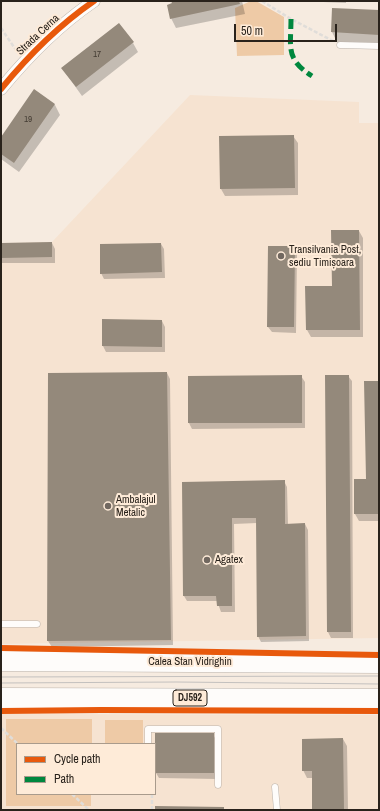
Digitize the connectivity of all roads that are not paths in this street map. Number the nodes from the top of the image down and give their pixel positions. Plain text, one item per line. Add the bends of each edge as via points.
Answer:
1 (94, 1) edge
2 (340, 45) road end
3 (379, 46) edge
4 (1, 89) edge
5 (1, 624) edge
6 (37, 624) dead end
7 (1, 661) edge
8 (379, 663) edge
9 (1, 698) edge
10 (379, 699) edge
11 (148, 743) edge
12 (218, 785) dead end
13 (275, 787) dead end
14 (277, 810) edge

1 - 4 street, Strada Cerna via 24,62
2 - 3 lane
5 - 6 lane
7 - 8 main road, Calea Stan Vidrighin
9 - 10 main road, DJ592
11 - 12 lane via 148,729 218,729
13 - 14 lane

